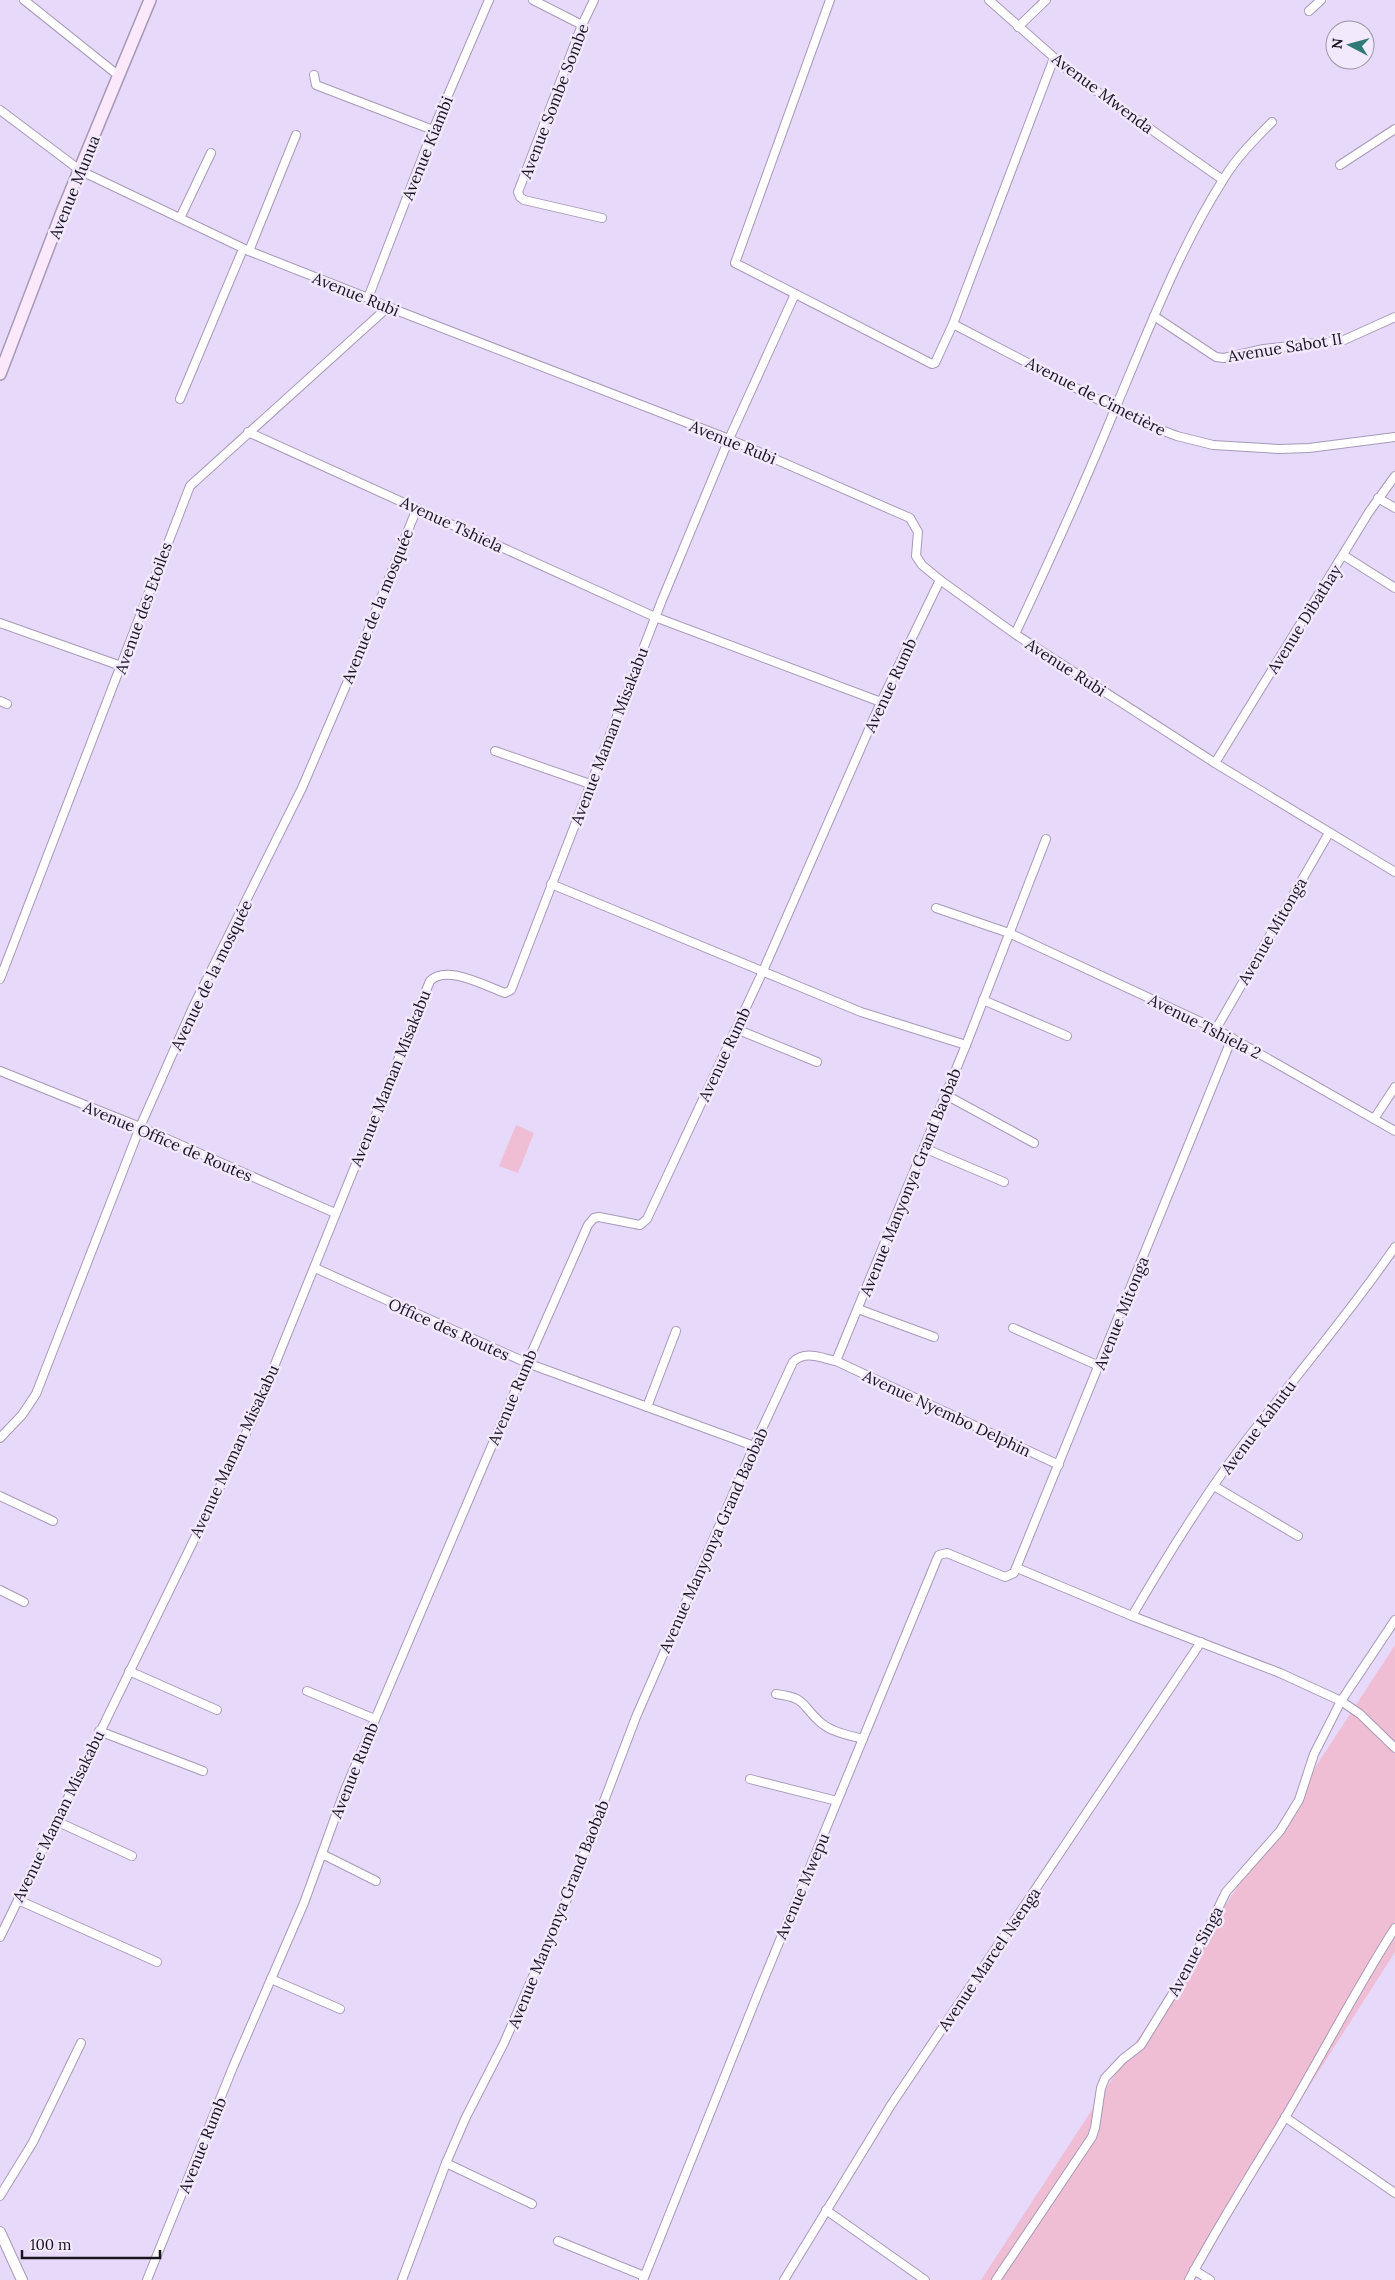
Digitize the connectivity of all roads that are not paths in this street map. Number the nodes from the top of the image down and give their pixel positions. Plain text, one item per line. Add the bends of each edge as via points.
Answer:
1 (24, 0) edge
2 (150, 0) edge
3 (489, 0) edge
4 (534, 0) edge
5 (594, 0) edge
6 (830, 0) edge
7 (989, 0) edge
8 (1046, 0) edge
9 (1321, 0) edge
10 (1308, 11) dead end
11 (582, 25) junction
12 (1018, 27) junction
13 (1054, 58) junction
14 (314, 75) dead end
15 (119, 76) junction
16 (0, 110) edge
17 (1272, 122) dead end
18 (1395, 129) edge
19 (433, 130) junction
20 (296, 135) dead end
21 (211, 153) dead end
22 (1340, 165) dead end
23 (81, 171) junction
24 (1223, 180) junction
25 (180, 218) junction
26 (602, 218) dead end
27 (246, 250) junction
28 (795, 294) junction
29 (368, 298) junction
30 (388, 308) junction
31 (1154, 316) junction
32 (1395, 317) edge
33 (953, 324) junction
34 (3, 359) edge
35 (0, 374) edge
36 (180, 399) dead end
37 (1116, 408) junction
38 (248, 432) junction
39 (1395, 436) edge
40 (728, 439) junction
41 (1395, 476) edge
42 (1378, 498) junction
43 (417, 508) junction
44 (1395, 508) edge
45 (1343, 555) junction
46 (940, 580) junction
47 (1395, 588) edge
48 (655, 617) junction
49 (0, 623) edge
50 (1015, 634) junction
51 (122, 666) junction
52 (881, 702) junction
53 (495, 751) dead end
54 (1215, 763) junction
55 (590, 784) junction
56 (1329, 833) junction
57 (1046, 839) dead end
58 (1395, 872) edge
59 (552, 884) junction
60 (936, 908) dead end
61 (1008, 933) junction
62 (763, 971) junction
63 (0, 979) edge
64 (983, 1000) junction
65 (736, 1029) junction
66 (1216, 1029) junction
67 (1067, 1036) dead end
68 (1232, 1038) junction
69 (966, 1045) junction
70 (816, 1062) dead end
71 (0, 1071) edge
72 (1395, 1087) edge
73 (946, 1095) junction
74 (1374, 1119) junction
75 (140, 1128) junction
76 (1395, 1131) edge
77 (1034, 1143) dead end
78 (924, 1148) junction
79 (1004, 1182) dead end
80 (335, 1213) junction
81 (1395, 1246) edge
82 (315, 1268) junction
83 (858, 1309) junction
84 (1013, 1328) dead end
85 (676, 1331) dead end
86 (934, 1336) dead end
87 (836, 1361) junction
88 (527, 1363) junction
89 (1099, 1366) junction
90 (646, 1407) junction
91 (0, 1438) edge
92 (754, 1446) junction
93 (1059, 1465) junction
94 (1214, 1486) junction
95 (0, 1496) edge
96 (53, 1521) dead end
97 (1298, 1536) dead end
98 (1017, 1568) junction
99 (0, 1590) edge
100 (24, 1602) dead end
101 (1132, 1616) junction
102 (1395, 1620) edge
103 (1200, 1642) junction
104 (129, 1671) junction
105 (307, 1691) dead end
106 (776, 1694) dead end
107 (1340, 1701) junction
108 (217, 1710) dead end
109 (375, 1719) junction
110 (100, 1731) junction
111 (863, 1739) junction
112 (1395, 1748) edge
113 (203, 1771) dead end
114 (750, 1779) dead end
115 (837, 1802) junction
116 (56, 1821) junction
117 (322, 1854) junction
118 (132, 1856) dead end
119 (376, 1881) dead end
120 (18, 1900) junction
121 (1395, 1928) edge
122 (0, 1937) edge
123 (157, 1962) dead end
124 (271, 1979) junction
125 (340, 2009) dead end
126 (81, 2043) dead end
127 (1285, 2117) junction
128 (446, 2163) junction
129 (1395, 2193) edge
130 (0, 2196) edge
131 (532, 2204) dead end
132 (826, 2210) junction
133 (0, 2232) edge
134 (558, 2241) dead end
135 (1194, 2270) junction
136 (644, 2278) edge
137 (22, 2280) edge
138 (147, 2280) edge
139 (402, 2280) edge
140 (784, 2280) edge
141 (925, 2280) edge
142 (996, 2280) edge
143 (1189, 2280) edge
144 (1210, 2280) edge

1 - 15 street
2 - 15 main road, Avenue Munua
3 - 19 street, Avenue Kiambi
4 - 11 street
5 - 11 street, Avenue Sombe Sombe
6 - 28 street via 734,260 737,266
7 - 12 street, Avenue Mwenda
8 - 12 street
9 - 10 street
11 - 26 street, Avenue Sombe Sombe via 518,192 524,200
12 - 13 street, Avenue Mwenda
13 - 24 street, Avenue Mwenda
13 - 33 street
14 - 19 street via 316,85
15 - 23 main road, Avenue Munua
16 - 23 street, Avenue Rubi
17 - 24 street via 1244,150
18 - 22 street
19 - 29 street, Avenue Kiambi
20 - 27 street
21 - 25 street
23 - 25 street, Avenue Rubi
23 - 34 main road, Avenue Munua
24 - 31 street
25 - 27 street, Avenue Rubi
27 - 29 street, Avenue Rubi
27 - 36 street
28 - 33 street via 932,364
28 - 40 street, Avenue Maman Misakabu
29 - 30 street, Avenue Rubi
30 - 38 street, Avenue des Etoiles
30 - 40 street, Avenue Rubi
31 - 32 street, Avenue Sabot II via 1216,357 1224,358 1264,349 1344,340
31 - 37 street
33 - 37 street, Avenue de Cimetière
34 - 35 main road, Avenue Munua
37 - 39 street, Avenue de Cimetière via 1177,436 1213,445 1293,449
37 - 50 street via 1067,524
38 - 43 street, Avenue Tshiela
38 - 51 street, Avenue des Etoiles via 190,486
40 - 46 street, Avenue Rubi via 910,518 918,532 916,556
40 - 48 street, Avenue Maman Misakabu
41 - 42 street, Avenue Dibathay
42 - 44 street
42 - 45 street, Avenue Dibathay
43 - 48 street, Avenue Tshiela
43 - 75 street, Avenue de la mosquée via 302,788 194,1005
45 - 47 street
45 - 54 street, Avenue Dibathay
46 - 50 street, Avenue Rubi
46 - 52 street, Avenue Rumb
48 - 52 street, Avenue Tshiela
48 - 55 street, Avenue Maman Misakabu
49 - 51 street
50 - 54 street, Avenue Rubi
51 - 63 street, Avenue des Etoiles
52 - 62 street, Avenue Rumb
53 - 55 street
54 - 56 street, Avenue Rubi
55 - 59 street, Avenue Maman Misakabu
56 - 58 street, Avenue Rubi
56 - 66 street, Avenue Mitonga
57 - 61 street, Avenue Manyonya Grand Baobab
59 - 62 street
59 - 80 street, Avenue Maman Misakabu via 510,992 449,973 437,975 430,981
60 - 61 street, Avenue Tshiela 2
61 - 64 street, Avenue Manyonya Grand Baobab
61 - 66 street, Avenue Tshiela 2
62 - 65 street, Avenue Rumb
62 - 69 street via 861,1012
64 - 67 street
64 - 69 street, Avenue Manyonya Grand Baobab
65 - 70 street
65 - 88 street, Avenue Rumb via 647,1219 640,1225 603,1217 591,1221
66 - 68 street, Avenue Tshiela 2
68 - 74 street, Avenue Tshiela 2
68 - 89 street, Avenue Mitonga
69 - 73 street, Avenue Manyonya Grand Baobab
71 - 75 street, Avenue Office de Routes
72 - 74 street
73 - 77 street
73 - 78 street, Avenue Manyonya Grand Baobab
74 - 76 street, Avenue Tshiela 2
75 - 80 street, Avenue Office de Routes
75 - 91 street, Avenue de la mosquée via 36,1394
78 - 79 street
78 - 83 street, Avenue Manyonya Grand Baobab
80 - 82 street, Avenue Maman Misakabu
81 - 94 street, Avenue Kahutu
82 - 88 street, Office des Routes
82 - 104 street, Avenue Maman Misakabu via 252,1421
83 - 86 street
83 - 87 street, Avenue Manyonya Grand Baobab
84 - 89 street
85 - 90 street
87 - 92 street, Avenue Manyonya Grand Baobab via 806,1355 793,1362
87 - 93 street, Avenue Nyembo Delphin
88 - 90 street, Office des Routes
88 - 109 street, Avenue Rumb
89 - 93 street, Avenue Mitonga
90 - 92 street, Office des Routes
92 - 128 street, Avenue Manyonya Grand Baobab via 636,1717 566,1901 504,2043
93 - 98 street, Avenue Mitonga
94 - 97 street
94 - 101 street, Avenue Kahutu via 1180,1535
95 - 96 street
98 - 101 street
98 - 111 street, Avenue Mwepu via 1011,1576 1001,1576 947,1553 940,1555
99 - 100 street
101 - 103 street
102 - 107 street, Avenue Singa
103 - 107 street via 1280,1673
103 - 132 street, Avenue Marcel Nsenga via 891,2105
104 - 108 street
104 - 110 street, Avenue Maman Misakabu
105 - 109 street
106 - 111 street via 794,1696 819,1722 832,1730
107 - 112 street via 1360,1714
107 - 142 street, Avenue Singa via 1314,1754 1299,1800 1280,1831 1226,1892 1191,1964 1141,2045 1105,2078 1092,2136
109 - 117 street, Avenue Rumb
110 - 113 street
110 - 116 street, Avenue Maman Misakabu
111 - 115 street, Avenue Mwepu
114 - 115 street
115 - 136 street, Avenue Mwepu
116 - 118 street
116 - 120 street, Avenue Maman Misakabu
117 - 119 street
117 - 124 street, Avenue Rumb
120 - 122 street, Avenue Maman Misakabu
120 - 123 street
121 - 127 street via 1362,1978
124 - 125 street
124 - 138 street, Avenue Rumb
126 - 130 street via 33,2142
127 - 129 street
127 - 135 street
128 - 131 street
128 - 139 street, Avenue Manyonya Grand Baobab
132 - 140 street, Avenue Marcel Nsenga
132 - 141 street
133 - 137 street
134 - 136 street
135 - 143 street
135 - 144 street

